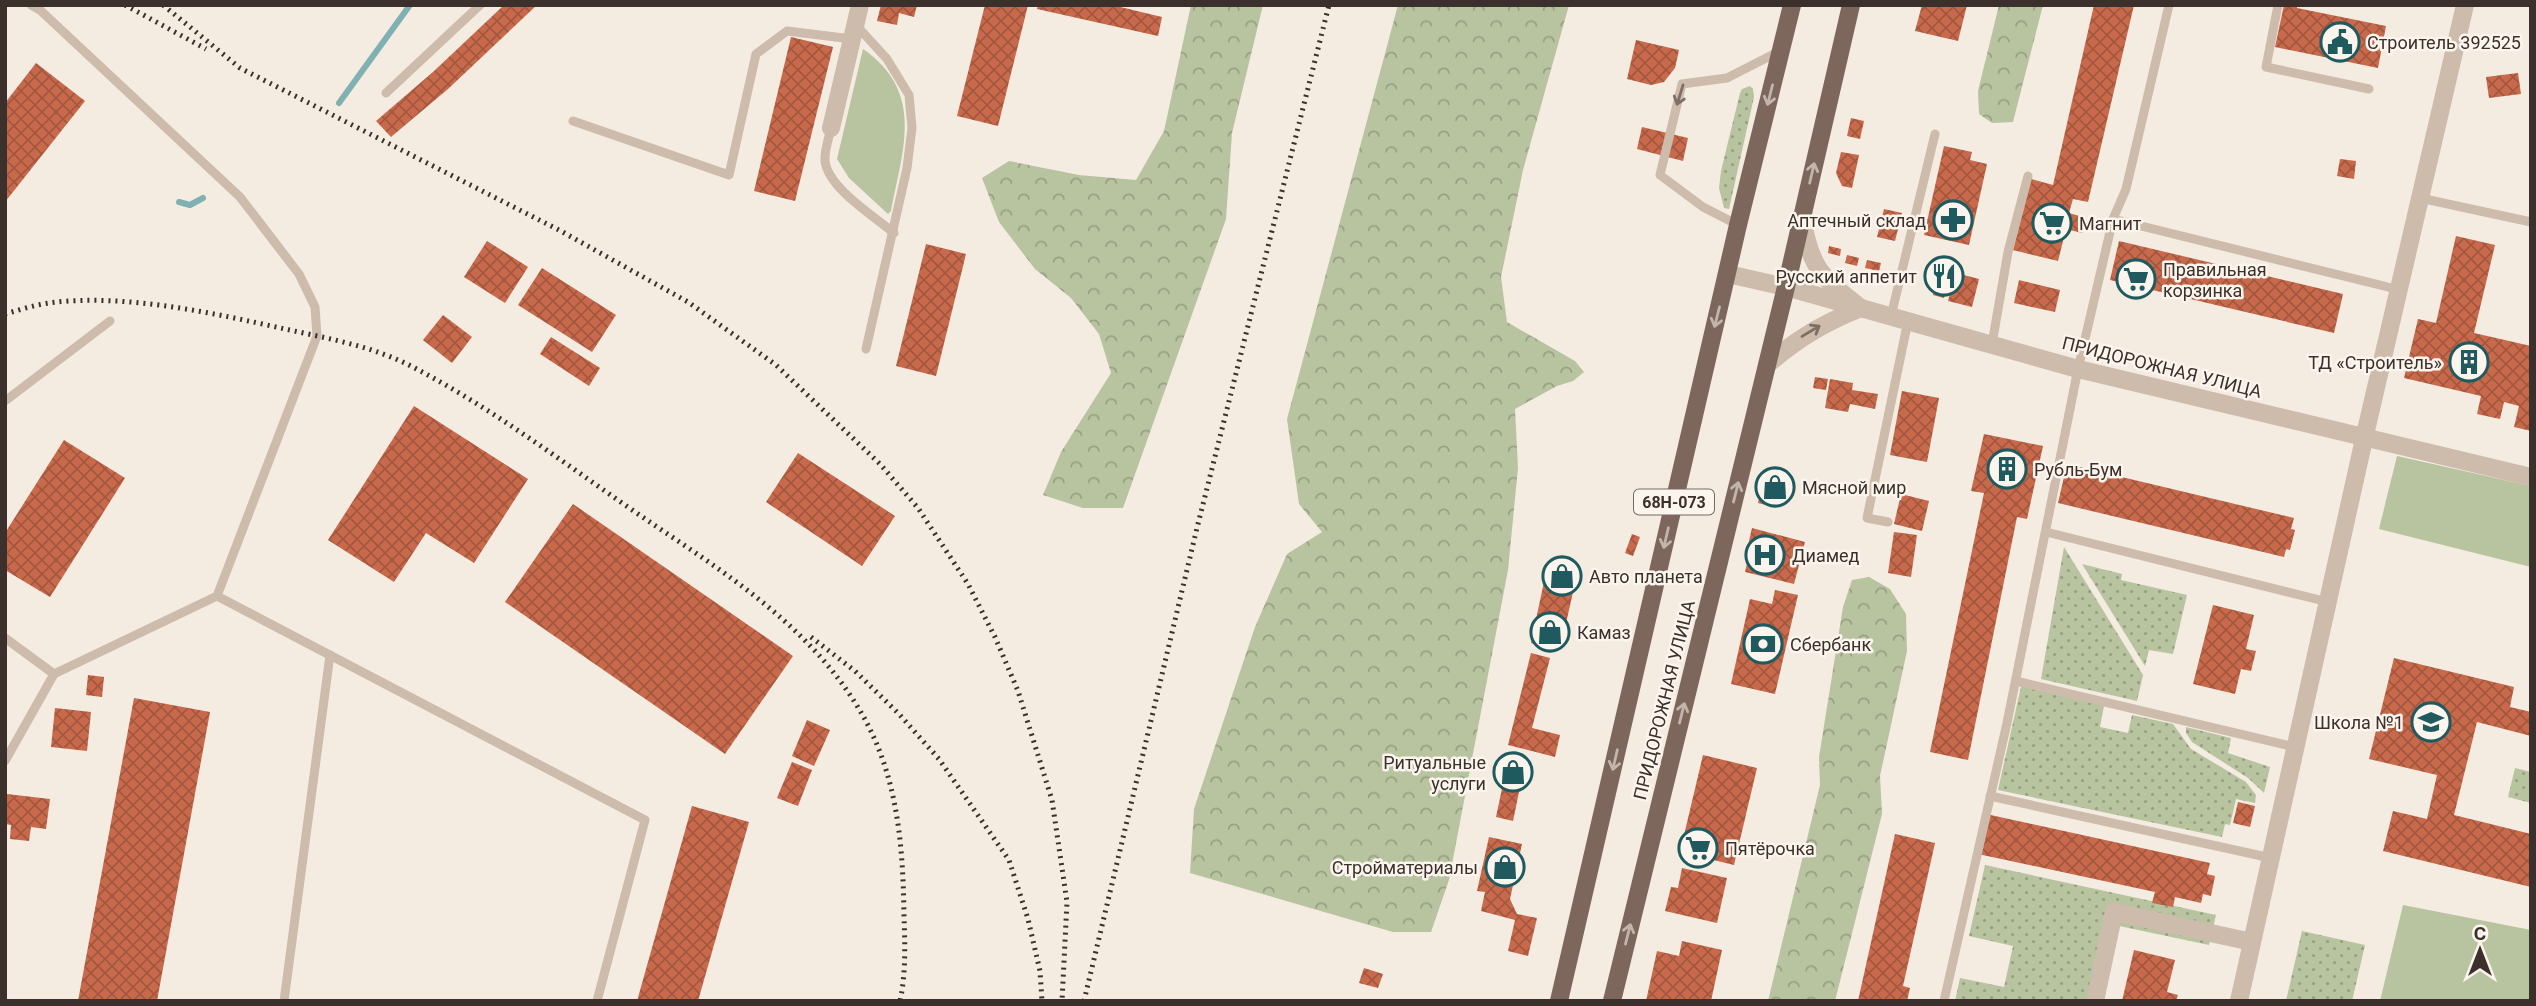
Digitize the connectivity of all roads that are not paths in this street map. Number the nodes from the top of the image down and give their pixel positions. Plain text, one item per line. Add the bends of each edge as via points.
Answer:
1 (31, 5) edge
2 (480, 5) edge
3 (860, 5) edge
4 (1792, 5) edge
5 (1851, 5) edge
6 (2169, 5) edge
7 (2278, 5) edge
8 (2465, 5) edge
9 (854, 32) junction
10 (1782, 50) junction
11 (2369, 89) dead end
12 (386, 93) dead end
13 (573, 121) dead end
14 (831, 128) joint
15 (1935, 134) dead end
16 (2028, 176) dead end
17 (2420, 198) junction
18 (1802, 218) junction
19 (2113, 219) junction
20 (2531, 222) edge
21 (1738, 225) junction
22 (894, 233) junction
23 (1728, 274) junction
24 (1786, 287) junction
25 (2400, 290) junction
26 (1861, 308) junction
27 (1899, 318) junction
28 (110, 321) dead end
29 (1992, 344) junction
30 (866, 349) dead end
31 (1767, 365) junction
32 (2078, 369) junction
33 (5, 401) edge
34 (2364, 439) junction
35 (2531, 477) edge
36 (1888, 522) dead end
37 (2046, 532) junction
38 (217, 596) junction
39 (2328, 601) junction
40 (5, 638) edge
41 (330, 655) junction
42 (54, 674) junction
43 (2016, 681) junction
44 (2295, 747) junction
45 (5, 761) edge
46 (1990, 796) junction
47 (2271, 858) junction
48 (2252, 943) junction
49 (284, 1001) edge
50 (597, 1001) edge
51 (1559, 1001) edge
52 (1612, 1001) edge
53 (1944, 1001) edge
54 (2095, 1001) edge
55 (2239, 1001) edge

1 - 38 lane via 240,197 299,274 315,307 317,336
2 - 12 lane
3 - 9 street
4 - 10 main road, 68Н-073
18 -> 5 main road, ПРИДОРОЖНАЯ УЛИЦА / 68Н-073
6 - 19 lane via 2126,189
7 - 11 lane via 2266,67
8 - 17 street
9 - 13 lane via 787,31 756,54 729,175
9 - 14 street
9 - 22 lane via 887,59 909,95 912,128
10 -> 21 main road, 68Н-073
10 -> 21 lane via 1727,78 1682,84 1660,175 1703,207
14 - 22 lane via 825,159 828,172 844,192
15 - 27 lane
16 - 29 lane via 2008,252
17 - 20 lane
17 - 25 street
18 - 24 main road, ПРИДОРОЖНАЯ УЛИЦА / 68Н-073
18 - 26 street via 1815,265
19 - 25 lane
19 - 32 lane
21 - 23 main road, 68Н-073
22 - 30 lane
23 - 24 street
23 -> 51 main road, 68Н-073
24 - 26 street, ПРИДОРОЖНАЯ УЛИЦА
24 - 31 main road, ПРИДОРОЖНАЯ УЛИЦА / 68Н-073
25 - 34 street
26 - 27 street, ПРИДОРОЖНАЯ УЛИЦА
31 -> 26 street via 1813,330
27 - 29 street, ПРИДОРОЖНАЯ УЛИЦА
27 - 36 lane via 1867,518
28 - 33 lane
29 - 32 street, ПРИДОРОЖНАЯ УЛИЦА
52 -> 31 main road, ПРИДОРОЖНАЯ УЛИЦА / 68Н-073
32 - 34 street, ПРИДОРОЖНАЯ УЛИЦА
32 - 37 lane
34 - 35 street, ПРИДОРОЖНАЯ УЛИЦА
34 - 39 street
37 - 39 lane
37 - 43 lane
38 - 41 lane
38 - 42 lane
39 - 44 street
40 - 42 lane
41 - 49 lane
41 - 50 lane via 645,820
42 - 45 lane
43 - 44 lane
43 - 46 lane
44 - 47 street
46 - 47 lane
46 - 53 lane
47 - 48 street
48 - 54 street via 2114,912
48 - 55 street

